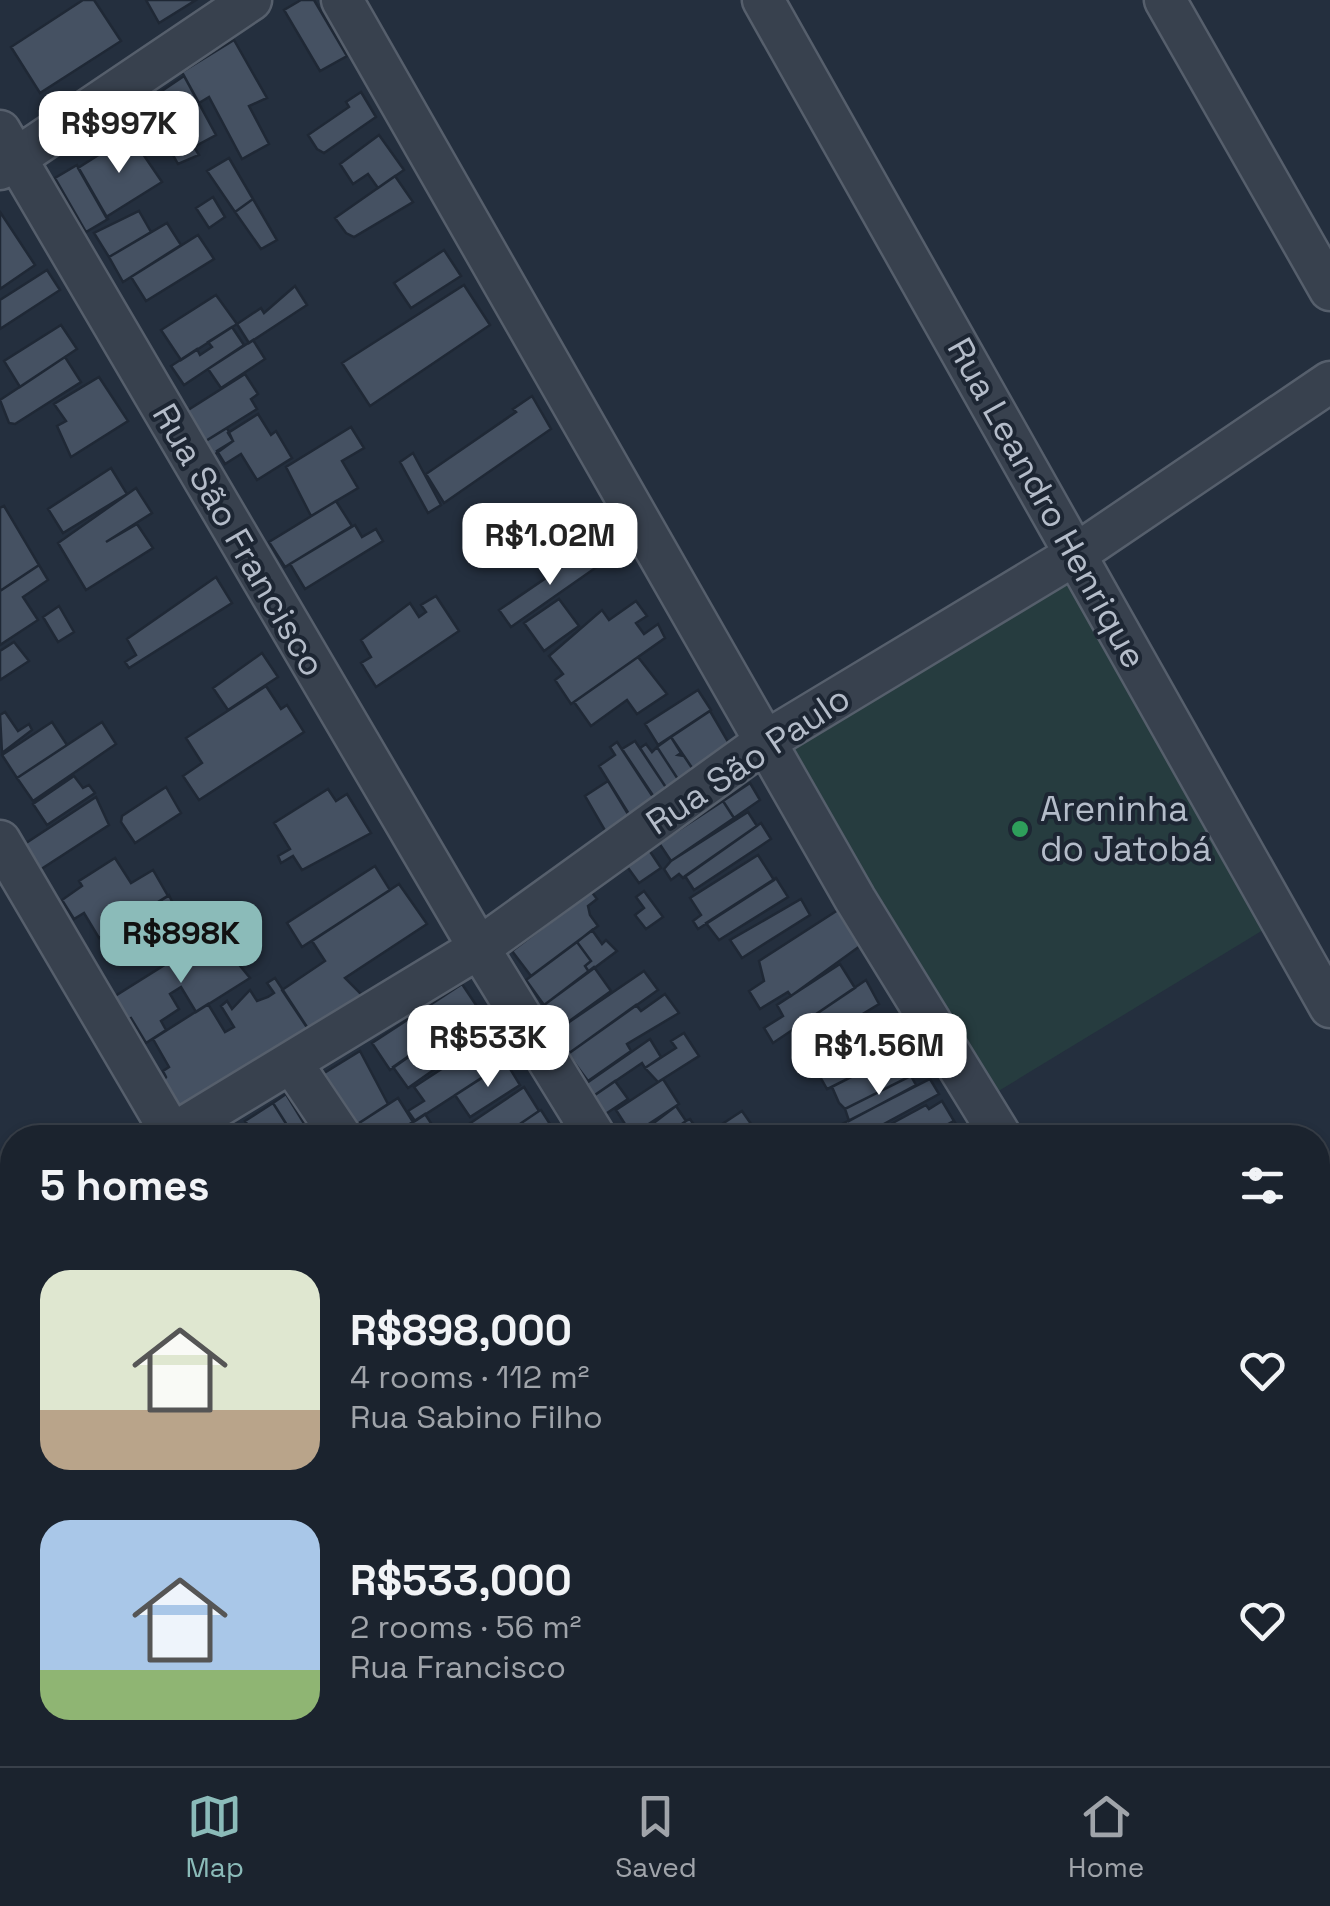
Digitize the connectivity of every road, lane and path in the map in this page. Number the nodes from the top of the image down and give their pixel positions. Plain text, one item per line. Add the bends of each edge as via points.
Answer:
1 (252, 0) edge
2 (342, 0) edge
3 (763, 0) edge
4 (1165, 0) edge
5 (5, 153) edge
6 (1330, 290) edge
7 (1330, 382) edge
8 (1076, 554) junction
9 (766, 741) junction
10 (0, 841) edge
11 (479, 948) junction
12 (1330, 1008) edge
13 (293, 1064) junction
14 (163, 1125) edge
15 (188, 1125) edge
16 (333, 1125) edge
17 (588, 1125) edge
18 (994, 1125) edge

1 - 5 street
2 - 9 street
3 - 8 street, Rua Leandro Henrique
4 - 6 street
5 - 11 street, Rua São Francisco
7 - 8 street, Rua São Paulo
8 - 9 street, Rua São Paulo
8 - 12 street, Rua Leandro Henrique
9 - 11 street, Rua São Paulo
9 - 18 street
10 - 14 street
11 - 13 street, Rua São Paulo
11 - 17 street, Rua São Francisco
13 - 15 street, Rua São Paulo
13 - 16 street

